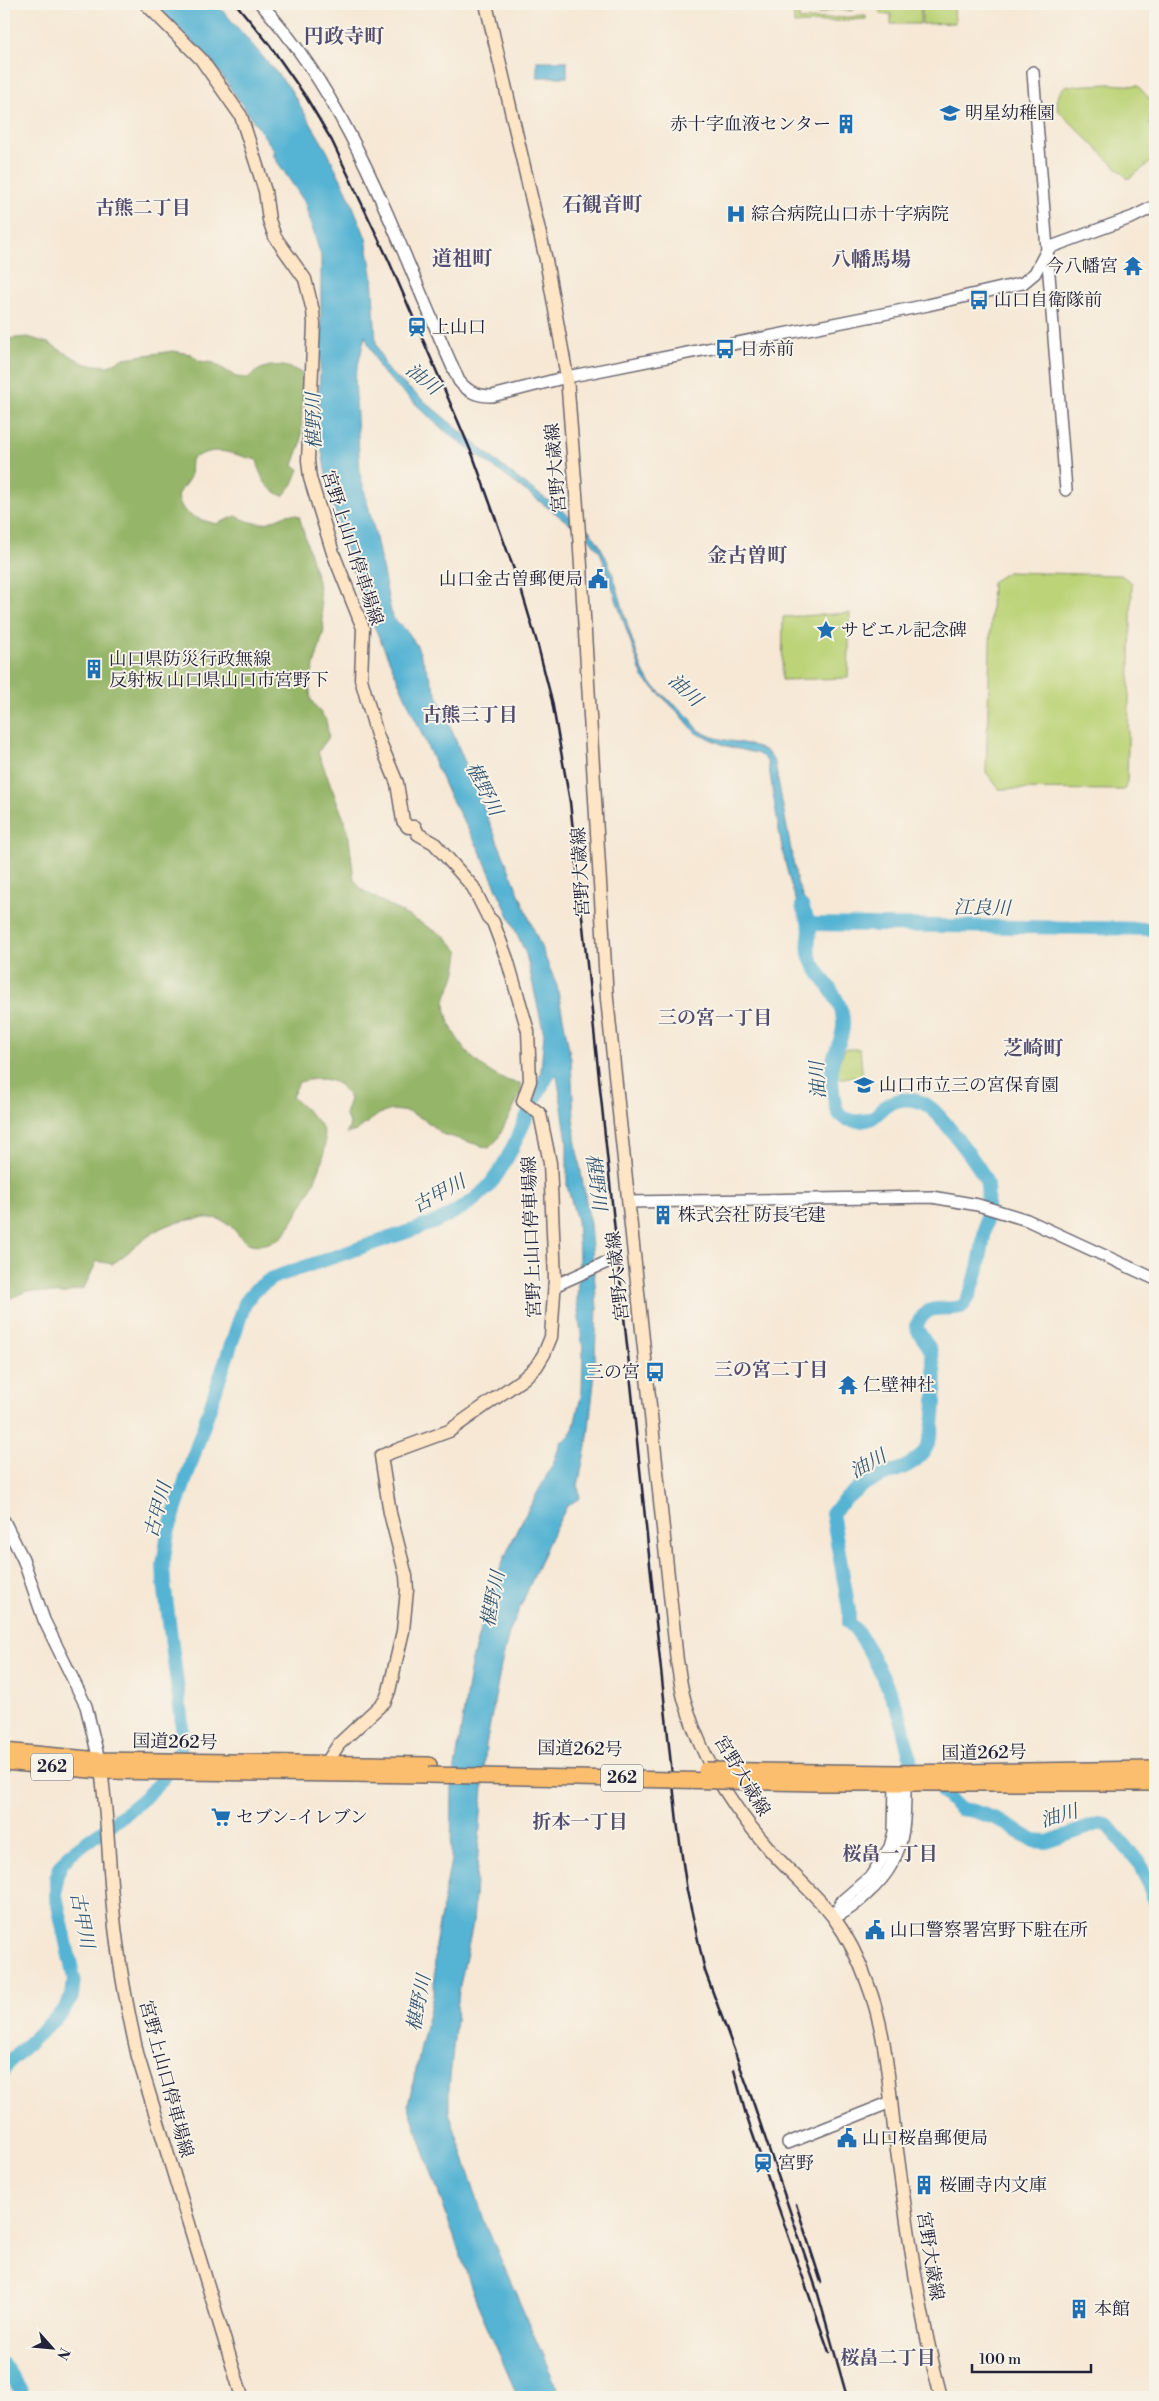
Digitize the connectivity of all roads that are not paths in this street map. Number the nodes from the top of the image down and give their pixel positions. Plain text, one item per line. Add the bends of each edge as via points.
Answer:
1 (146, 4) edge
2 (260, 4) edge
3 (486, 4) edge
4 (1033, 72) dead end
5 (1155, 206) edge
6 (1048, 248) junction
7 (566, 376) junction
8 (1066, 490) dead end
9 (628, 1202) junction
10 (604, 1263) dead end
11 (1155, 1280) edge
12 (556, 1285) junction
13 (4, 1521) edge
14 (4, 1751) edge
15 (4, 1762) edge
16 (100, 1765) junction
17 (323, 1769) junction
18 (1155, 1769) edge
19 (900, 1781) junction
20 (1155, 1783) edge
21 (834, 1918) junction
22 (890, 2102) junction
23 (788, 2143) dead end
24 (242, 2397) edge
25 (941, 2397) edge

1 - 12 main road, 宮野上山口停車場線 via 201,58 241,116 258,164 275,236 305,279 314,324 308,469 333,553 363,628 361,679 377,735 397,783 403,821 434,843 473,887 502,944 528,1031 530,1081 523,1101 542,1119 550,1163
2 - 7 street via 288,34 332,102 358,150 390,216 459,381 473,394 492,396
3 - 7 main road, 宮野大歳線 via 546,260
4 - 6 street
5 - 6 street via 1134,217
6 - 7 street via 1035,273 1023,283 928,305
6 - 8 street via 1048,282
7 - 9 main road, 宮野大歳線 via 578,517 602,933
9 - 11 street via 932,1197 978,1205 1027,1220
9 - 21 main road, 宮野大歳線 via 677,1662 686,1705 708,1760 741,1814 774,1855
10 - 12 street
12 - 17 main road, 宮野上山口停車場線 via 551,1338 536,1367 449,1431 381,1456 390,1513 406,1576 402,1631 385,1701 339,1744
13 - 16 street via 23,1559 44,1620 86,1706
14 - 16 highway, 国道262号 / 262
15 - 16 highway, 国道262号 / 262
16 - 17 highway, 国道262号 / 262
16 - 24 main road, 宮野上山口停車場線 via 122,1975 138,2057
17 - 19 highway, 国道262号 / 262, bridge
18 - 19 highway, 国道262号 / 262
19 - 20 highway, 国道262号 / 262
19 - 21 street via 903,1833 892,1864 879,1883 855,1905
21 - 22 main road, 宮野大歳線 via 867,1980 883,2030
22 - 23 street
22 - 25 main road, 宮野大歳線 via 918,2295

